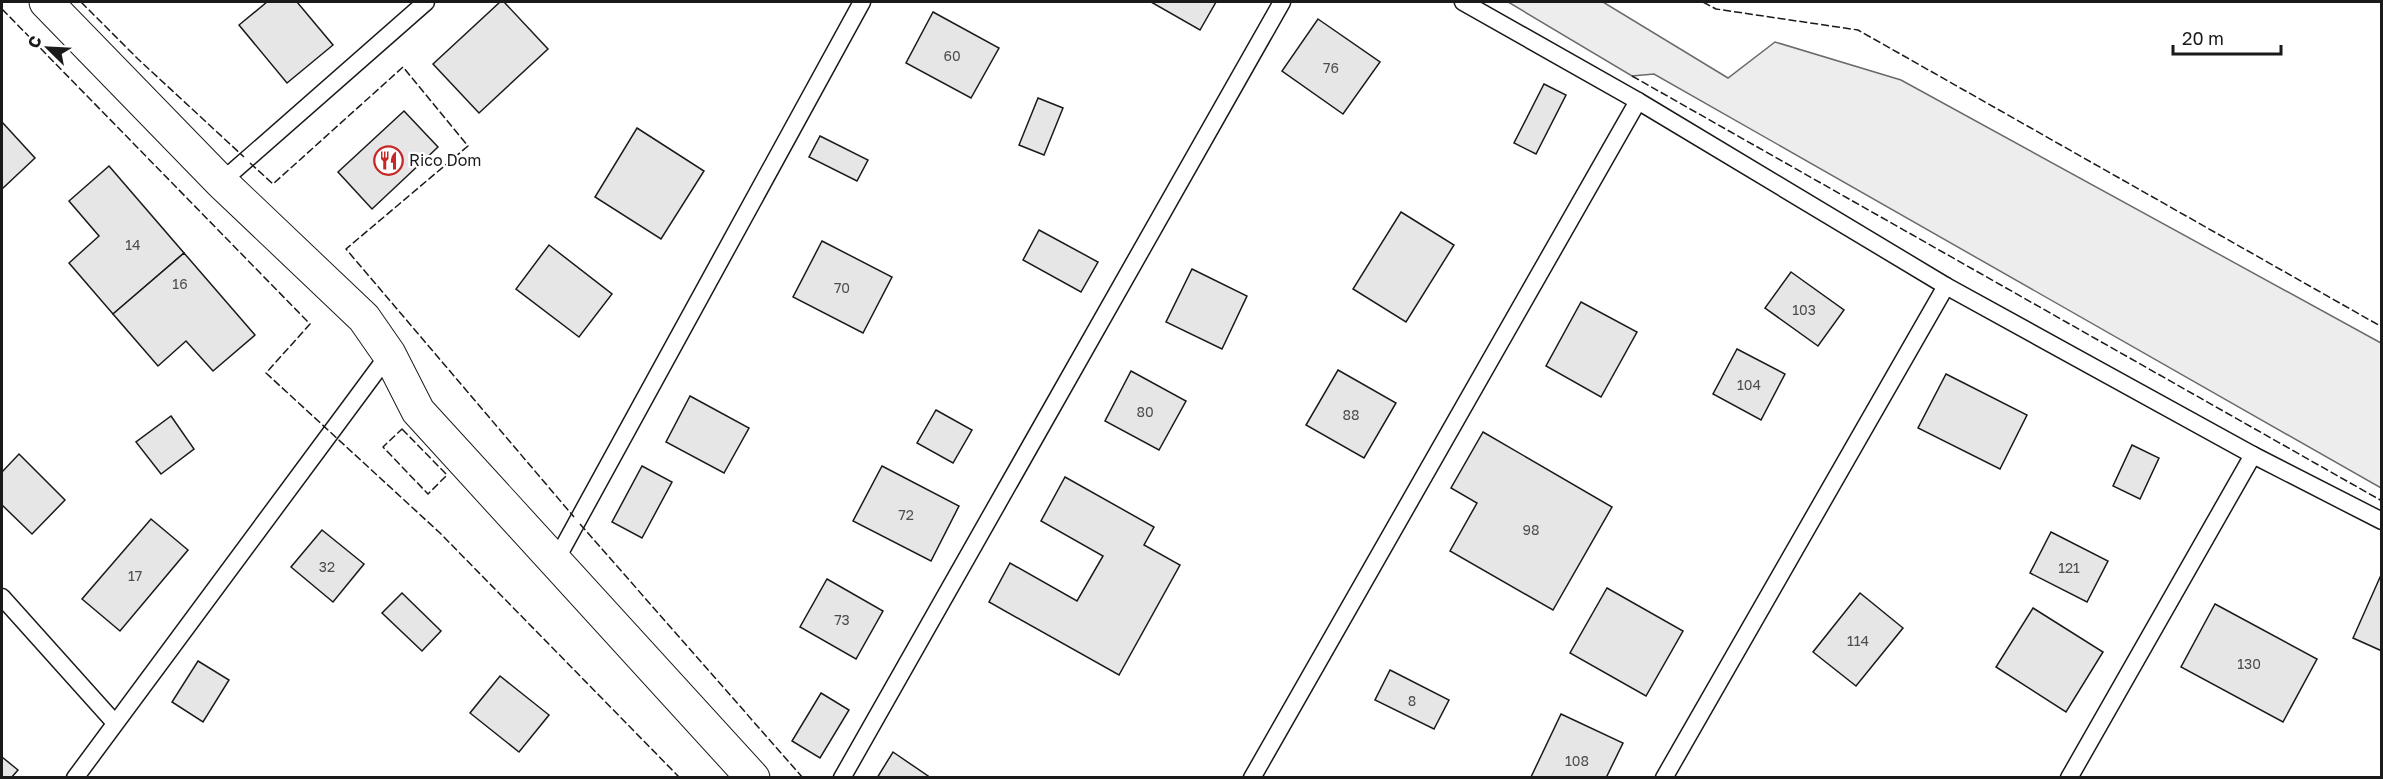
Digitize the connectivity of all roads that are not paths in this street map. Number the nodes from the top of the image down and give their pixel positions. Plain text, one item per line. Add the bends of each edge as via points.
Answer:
1 (46, 2) edge
2 (426, 2) edge
3 (862, 2) edge
4 (1282, 2) edge
5 (1463, 2) edge
6 (1638, 101) junction
7 (221, 182) junction
8 (1946, 286) junction
9 (389, 354) junction
10 (2253, 455) junction
11 (2382, 520) edge
12 (555, 562) junction
13 (2, 597) edge
14 (115, 723) junction
15 (75, 777) edge
16 (753, 777) edge
17 (842, 777) edge
18 (1252, 777) edge
19 (1664, 777) edge
20 (2069, 777) edge

1 - 7 street
2 - 7 lane
3 - 12 lane
4 - 17 lane
5 - 6 lane
6 - 8 lane
6 - 18 lane
7 - 9 street via 364,318
8 - 10 lane
8 - 19 lane
9 - 12 street via 418,411
9 - 14 lane
10 - 11 lane
10 - 20 lane
12 - 16 street
13 - 14 lane
14 - 15 lane

